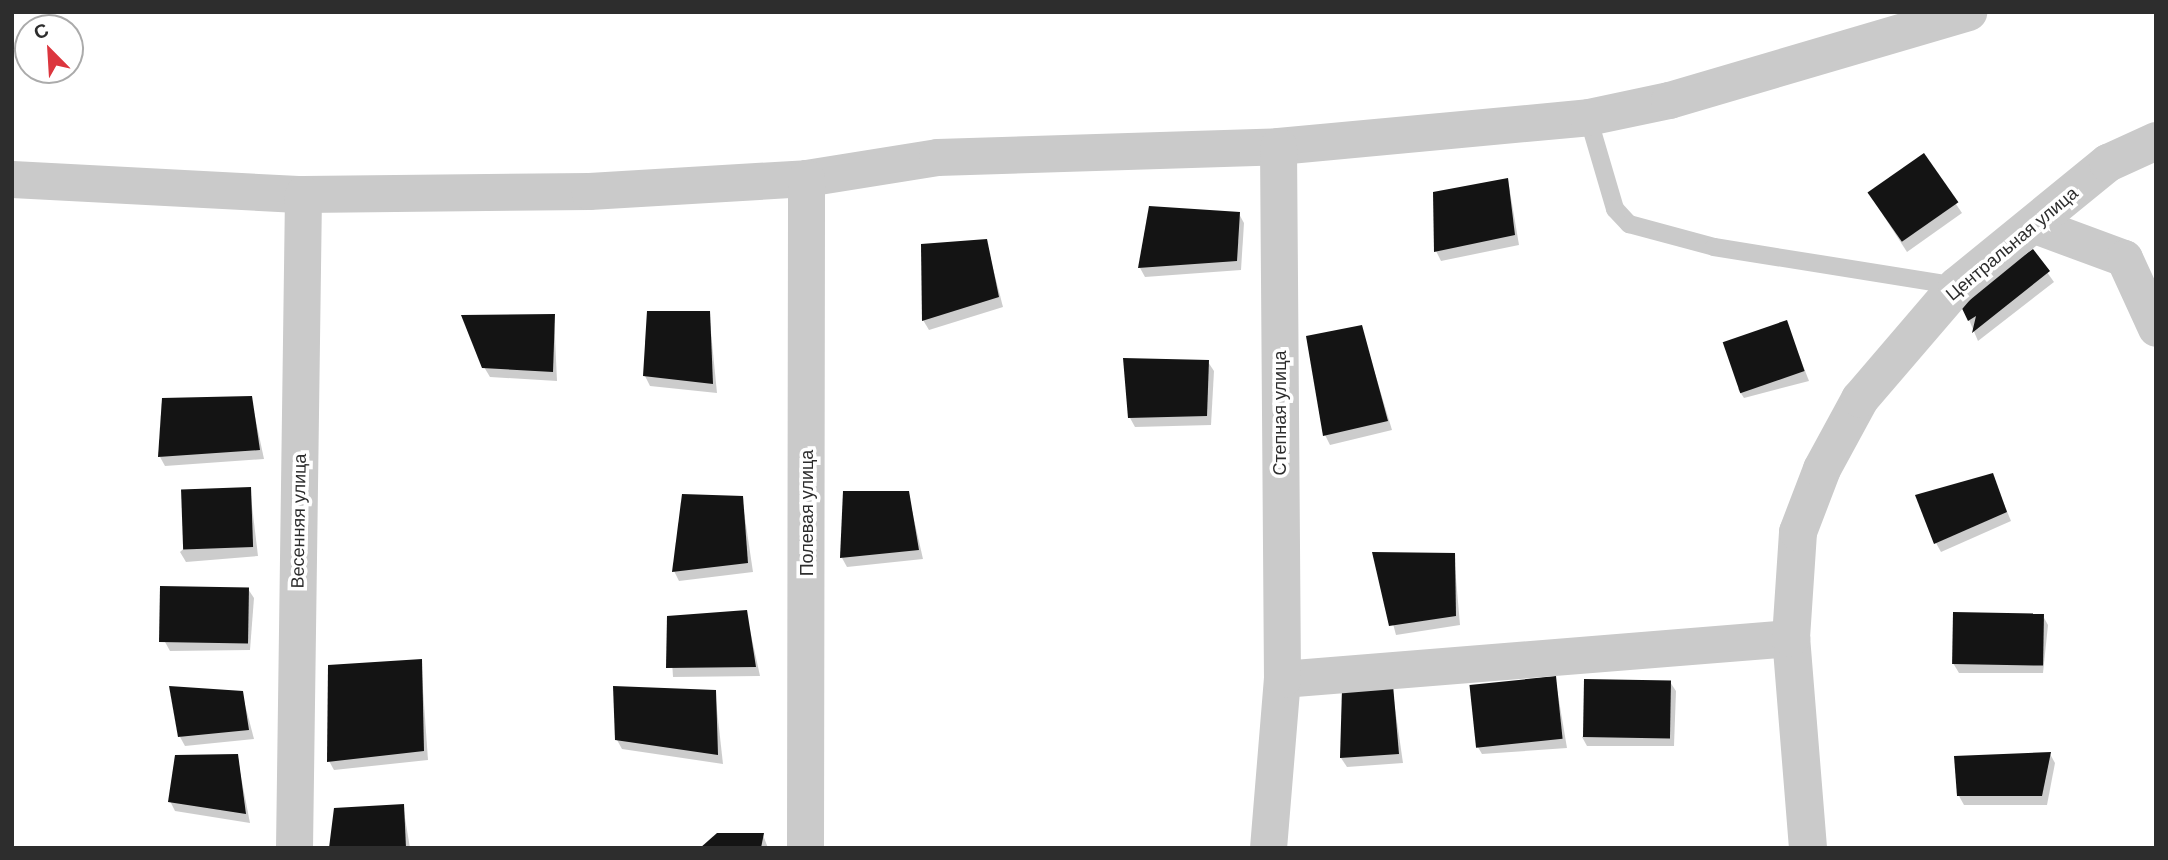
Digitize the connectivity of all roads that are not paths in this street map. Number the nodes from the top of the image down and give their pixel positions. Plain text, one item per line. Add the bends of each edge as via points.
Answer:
1 (1968, 12) edge
2 (1588, 117) junction
3 (2156, 141) edge
4 (1278, 146) junction
5 (806, 178) junction
6 (12, 179) edge
7 (303, 194) junction
8 (2032, 224) junction
9 (1957, 286) junction
10 (2156, 328) edge
11 (1791, 638) junction
12 (1282, 680) junction
13 (294, 848) edge
14 (805, 848) edge
15 (1268, 848) edge
16 (1808, 848) edge

1 - 2 street via 1669,100
2 - 4 street
2 - 9 lane via 1615,209 1629,224 1714,247
3 - 8 street, Центральная улица via 2108,163
4 - 5 street via 937,157
4 - 12 street, Степная улица
5 - 7 street via 589,191
5 - 14 street, Полевая улица
6 - 7 street
7 - 13 street, Весенняя улица
8 - 9 street, Центральная улица
8 - 10 street via 2124,258
9 - 11 street, Центральная улица via 1860,399 1822,469 1798,532
11 - 12 street
11 - 16 street, Центральная улица
12 - 15 street, Степная улица

